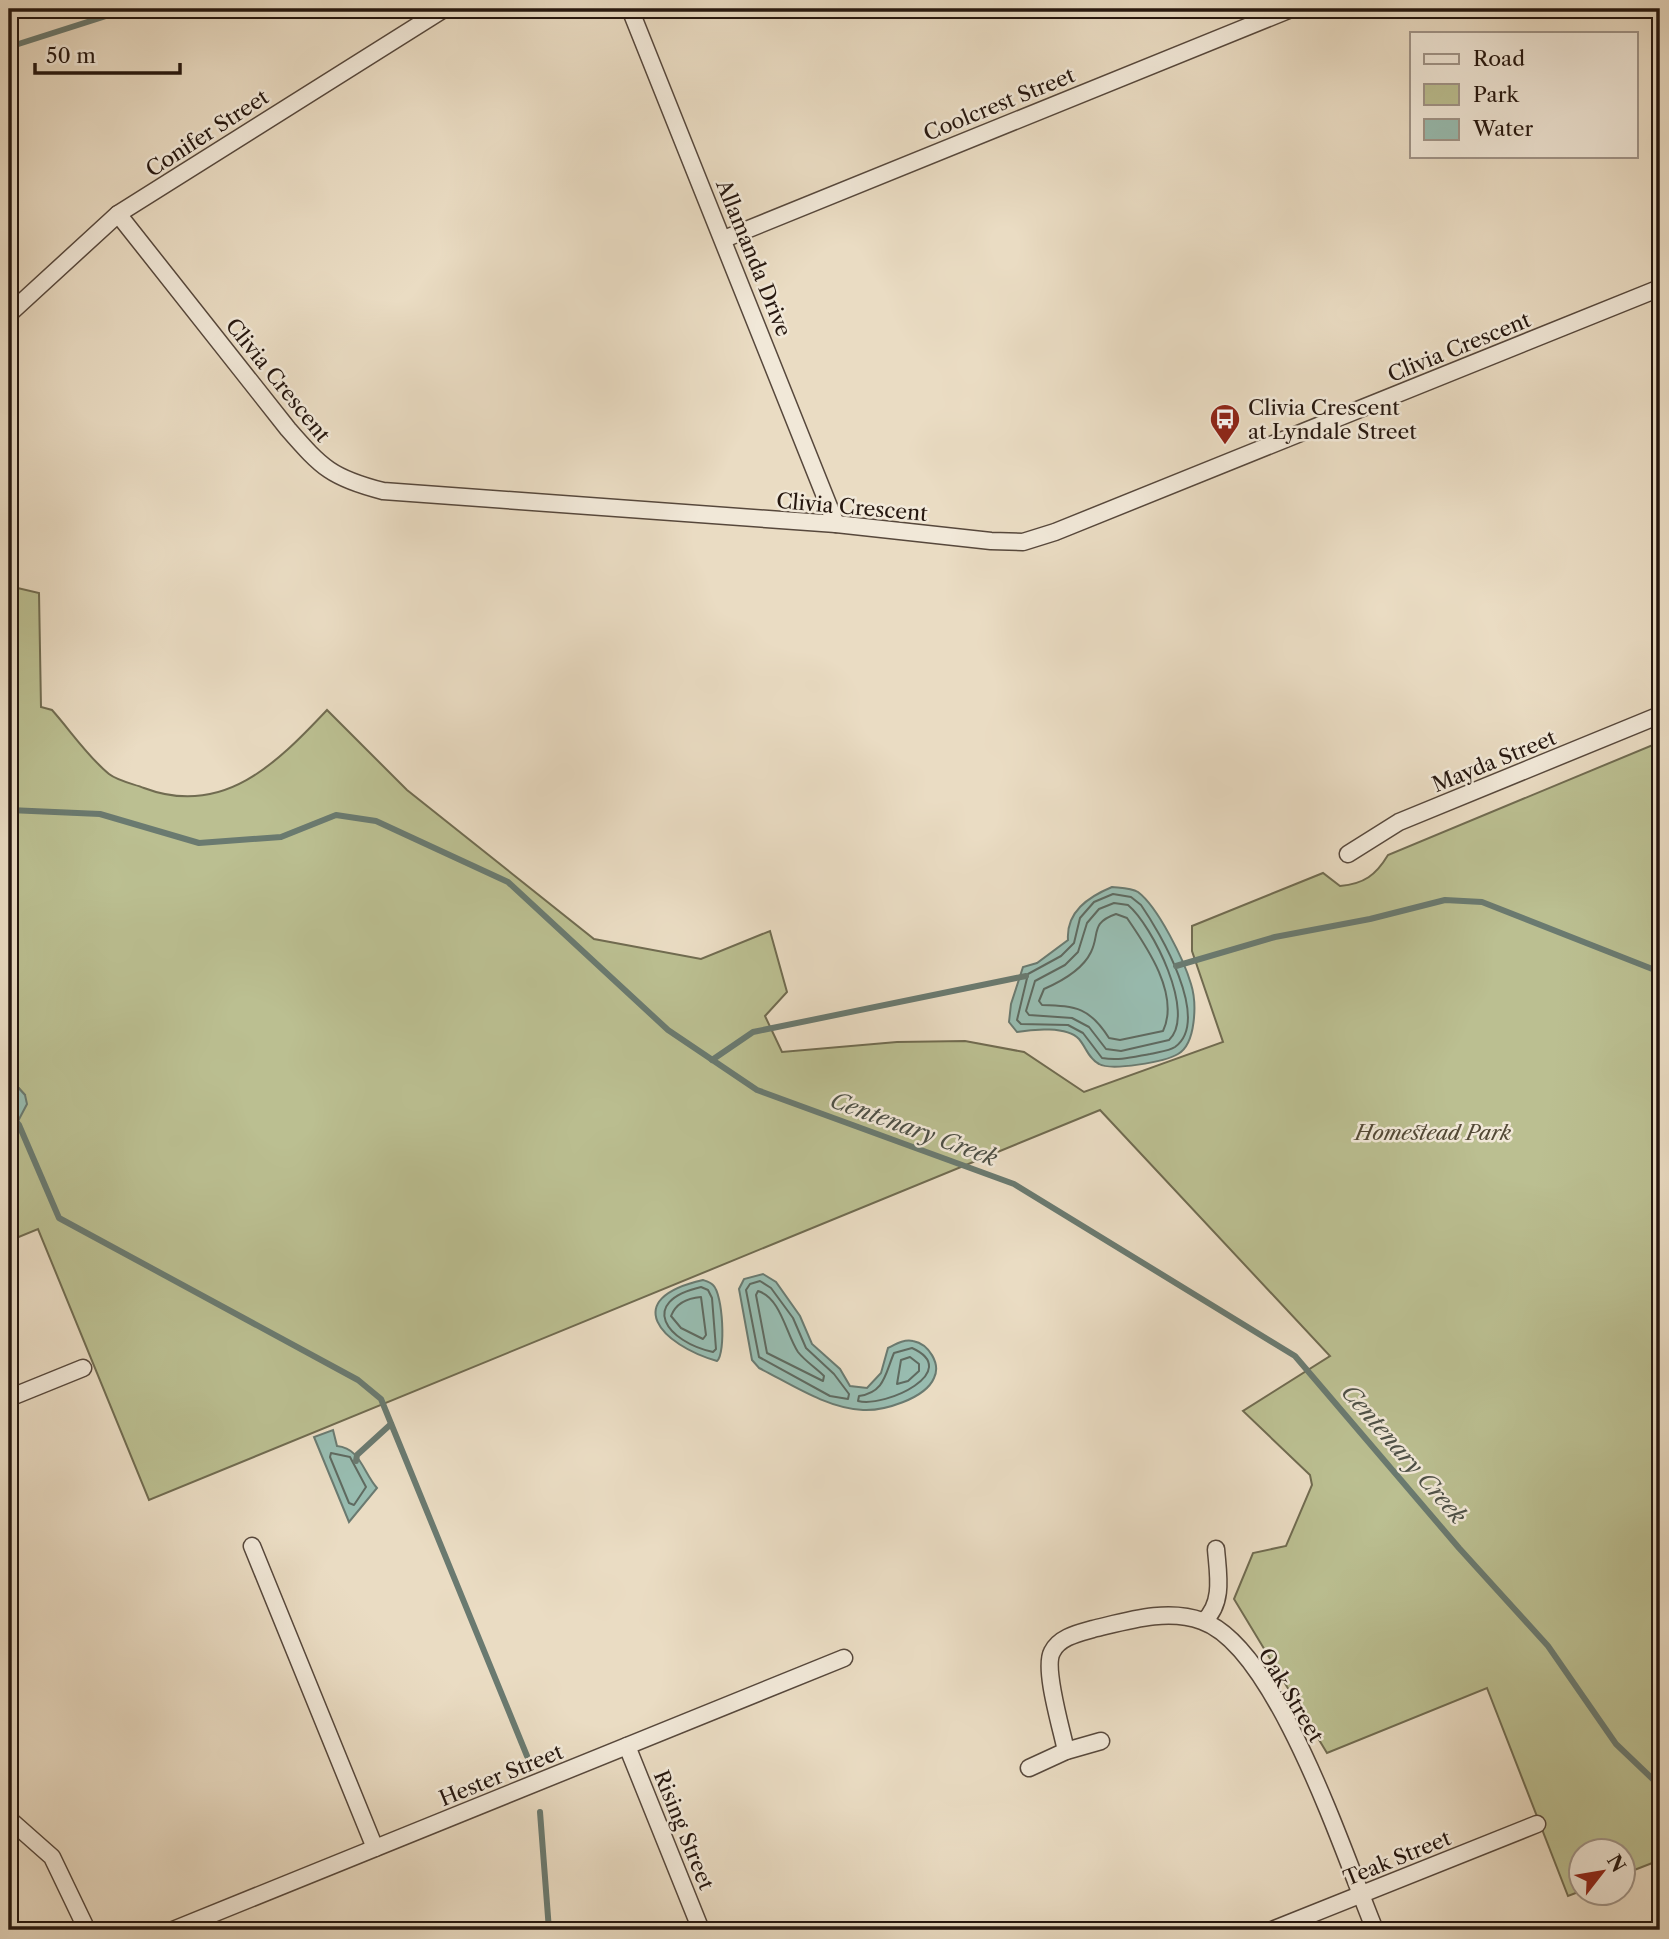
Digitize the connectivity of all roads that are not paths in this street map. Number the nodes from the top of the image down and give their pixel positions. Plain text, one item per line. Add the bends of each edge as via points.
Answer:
1 (443, 9) edge
2 (630, 9) edge
3 (1291, 9) edge
4 (118, 215) junction
5 (724, 239) junction
6 (1660, 288) edge
7 (9, 314) edge
8 (836, 524) junction
9 (1660, 715) edge
10 (1348, 854) dead end
11 (83, 1368) dead end
12 (9, 1398) edge
13 (252, 1546) dead end
14 (1216, 1549) dead end
15 (1204, 1621) junction
16 (844, 1658) dead end
17 (1101, 1741) dead end
18 (627, 1746) junction
19 (1066, 1751) junction
20 (1030, 1768) dead end
21 (9, 1819) edge
22 (1537, 1824) dead end
23 (375, 1848) junction
24 (1360, 1895) junction
25 (87, 1930) edge
26 (173, 1930) edge
27 (701, 1930) edge
28 (1272, 1930) edge
29 (1375, 1930) edge

1 - 4 street, Conifer Street
2 - 5 street, Allamanda Drive
3 - 5 street, Coolcrest Street
4 - 7 street, Conifer Street
4 - 8 street, Clivia Crescent via 288,429 316,460 346,481 383,491
5 - 8 street, Allamanda Drive
6 - 8 street, Clivia Crescent via 1023,542
9 - 10 street, Mayda Street via 1399,822
11 - 12 street
13 - 23 street
14 - 15 street via 1219,1589
15 - 19 street, Oak Street via 1147,1617 1062,1640 1052,1652 1050,1667
15 - 24 street, Oak Street via 1234,1643 1298,1740
16 - 18 street, Hester Street
17 - 19 street
18 - 23 street, Hester Street
18 - 27 street, Rising Street
19 - 20 street
21 - 25 street via 52,1857
22 - 24 street, Teak Street
23 - 26 street, Hester Street
24 - 28 street, Teak Street
24 - 29 street, Oak Street

